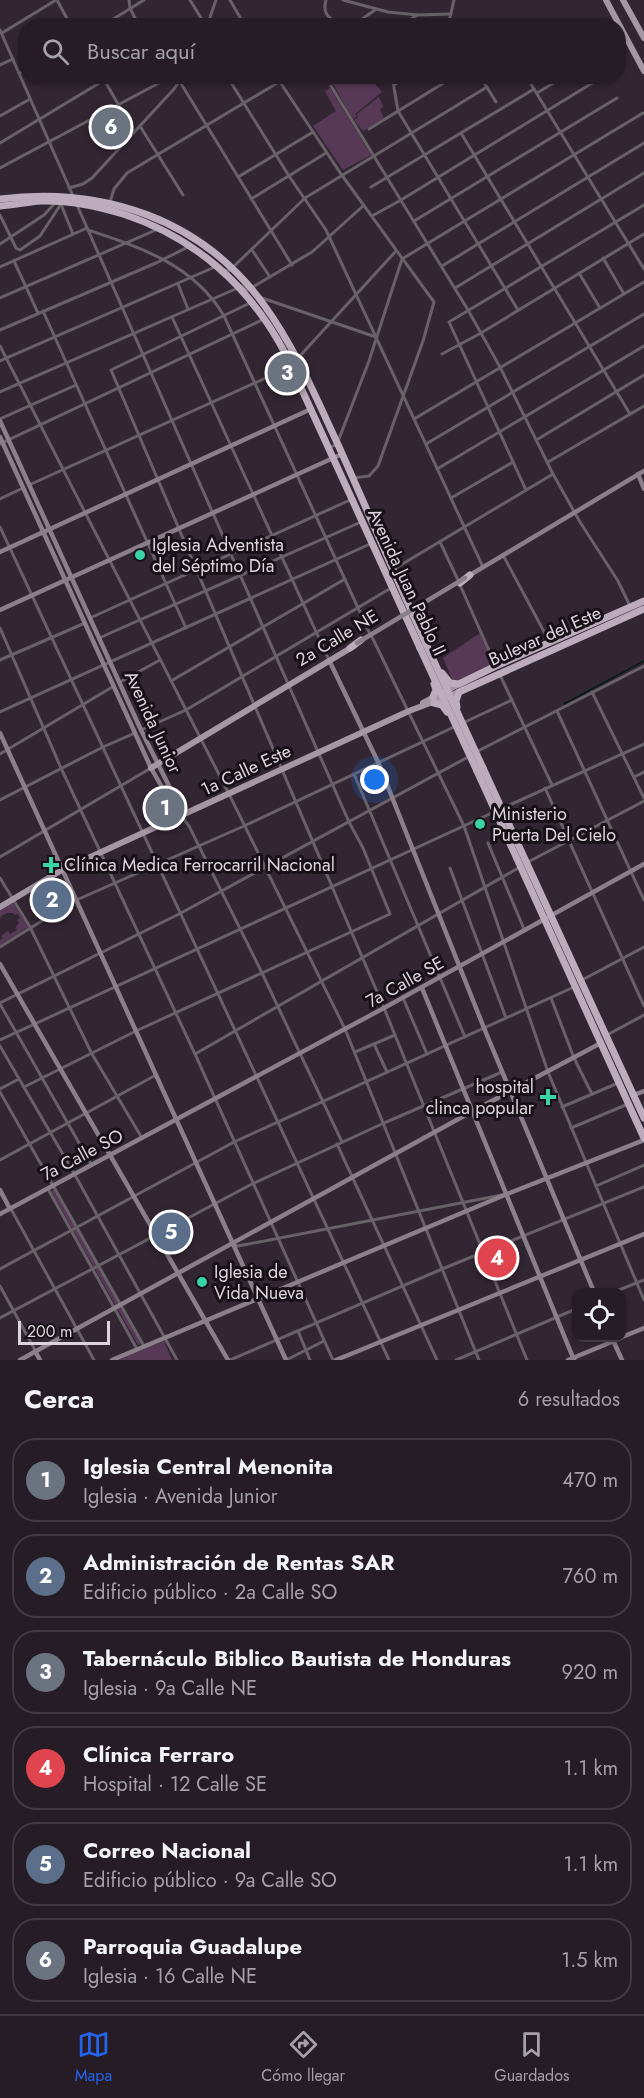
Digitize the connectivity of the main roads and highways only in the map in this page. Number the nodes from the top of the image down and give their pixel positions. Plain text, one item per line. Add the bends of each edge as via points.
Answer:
1 (606, 0) edge
2 (623, 0) edge
3 (616, 18) edge
4 (626, 37) edge
5 (644, 38) edge
6 (644, 71) edge
7 (0, 200) edge
8 (75, 200) junction
9 (0, 206) edge
10 (255, 295) junction
11 (463, 579) road end
12 (405, 597) junction
13 (644, 601) edge
14 (401, 606) junction
15 (419, 607) junction
16 (644, 609) edge
17 (398, 619) junction
18 (414, 626) junction
19 (357, 644) road end
20 (551, 646) junction
21 (350, 648) junction
22 (440, 668) junction
23 (429, 674) junction
24 (459, 688) junction
25 (433, 700) junction
26 (464, 720) junction
27 (453, 724) junction
28 (154, 766) road end
29 (486, 782) junction
30 (499, 810) junction
31 (523, 865) junction
32 (0, 907) edge
33 (547, 918) junction
34 (644, 1118) edge
35 (644, 1139) edge

1 - 3 main road
2 - 5 main road
4 - 6 main road
7 - 8 highway, Avenida Juan Pablo II via 50,195
8 - 9 highway, Avenida Juan Pablo II
8 - 10 highway, Avenida Juan Pablo II via 159,228 192,246
8 - 10 highway, Avenida Juan Pablo II via 110,202 183,232 232,268
10 - 12 highway, Avenida Juan Pablo II via 298,358
10 - 14 highway, Avenida Juan Pablo II via 292,366
11 - 15 highway
12 - 15 highway
12 - 18 highway, Avenida Juan Pablo II
13 - 20 highway, Bulevar del Este
14 - 17 highway
14 - 18 highway, Avenida Juan Pablo II
15 - 18 highway
16 - 20 highway, Bulevar del Este
17 - 18 highway
17 - 21 highway
18 - 22 highway via 425,636
18 - 23 highway via 414,641
18 - 29 highway, Avenida Juan Pablo II, bridge
19 - 21 main road, 2a Calle NE
20 - 24 highway, Bulevar del Este
21 - 28 main road, 2a Calle NE
22 - 23 highway via 438,674
22 - 24 highway via 450,683
23 - 25 highway via 436,690
24 - 25 main road, 1a Calle Este
24 - 26 highway via 456,704
25 - 27 highway via 445,708
25 - 32 main road, 1a Calle Este via 62,870
26 - 27 highway via 457,716
26 - 29 highway via 487,771
27 - 29 highway via 477,777
29 - 30 highway, Avenida Juan Pablo II
30 - 31 highway, Avenida Juan Pablo II
30 - 31 highway, Avenida Juan Pablo II via 514,854
31 - 33 highway, Avenida Juan Pablo II
33 - 34 highway, Avenida Juan Pablo II via 581,980
33 - 35 highway, Avenida Juan Pablo II

